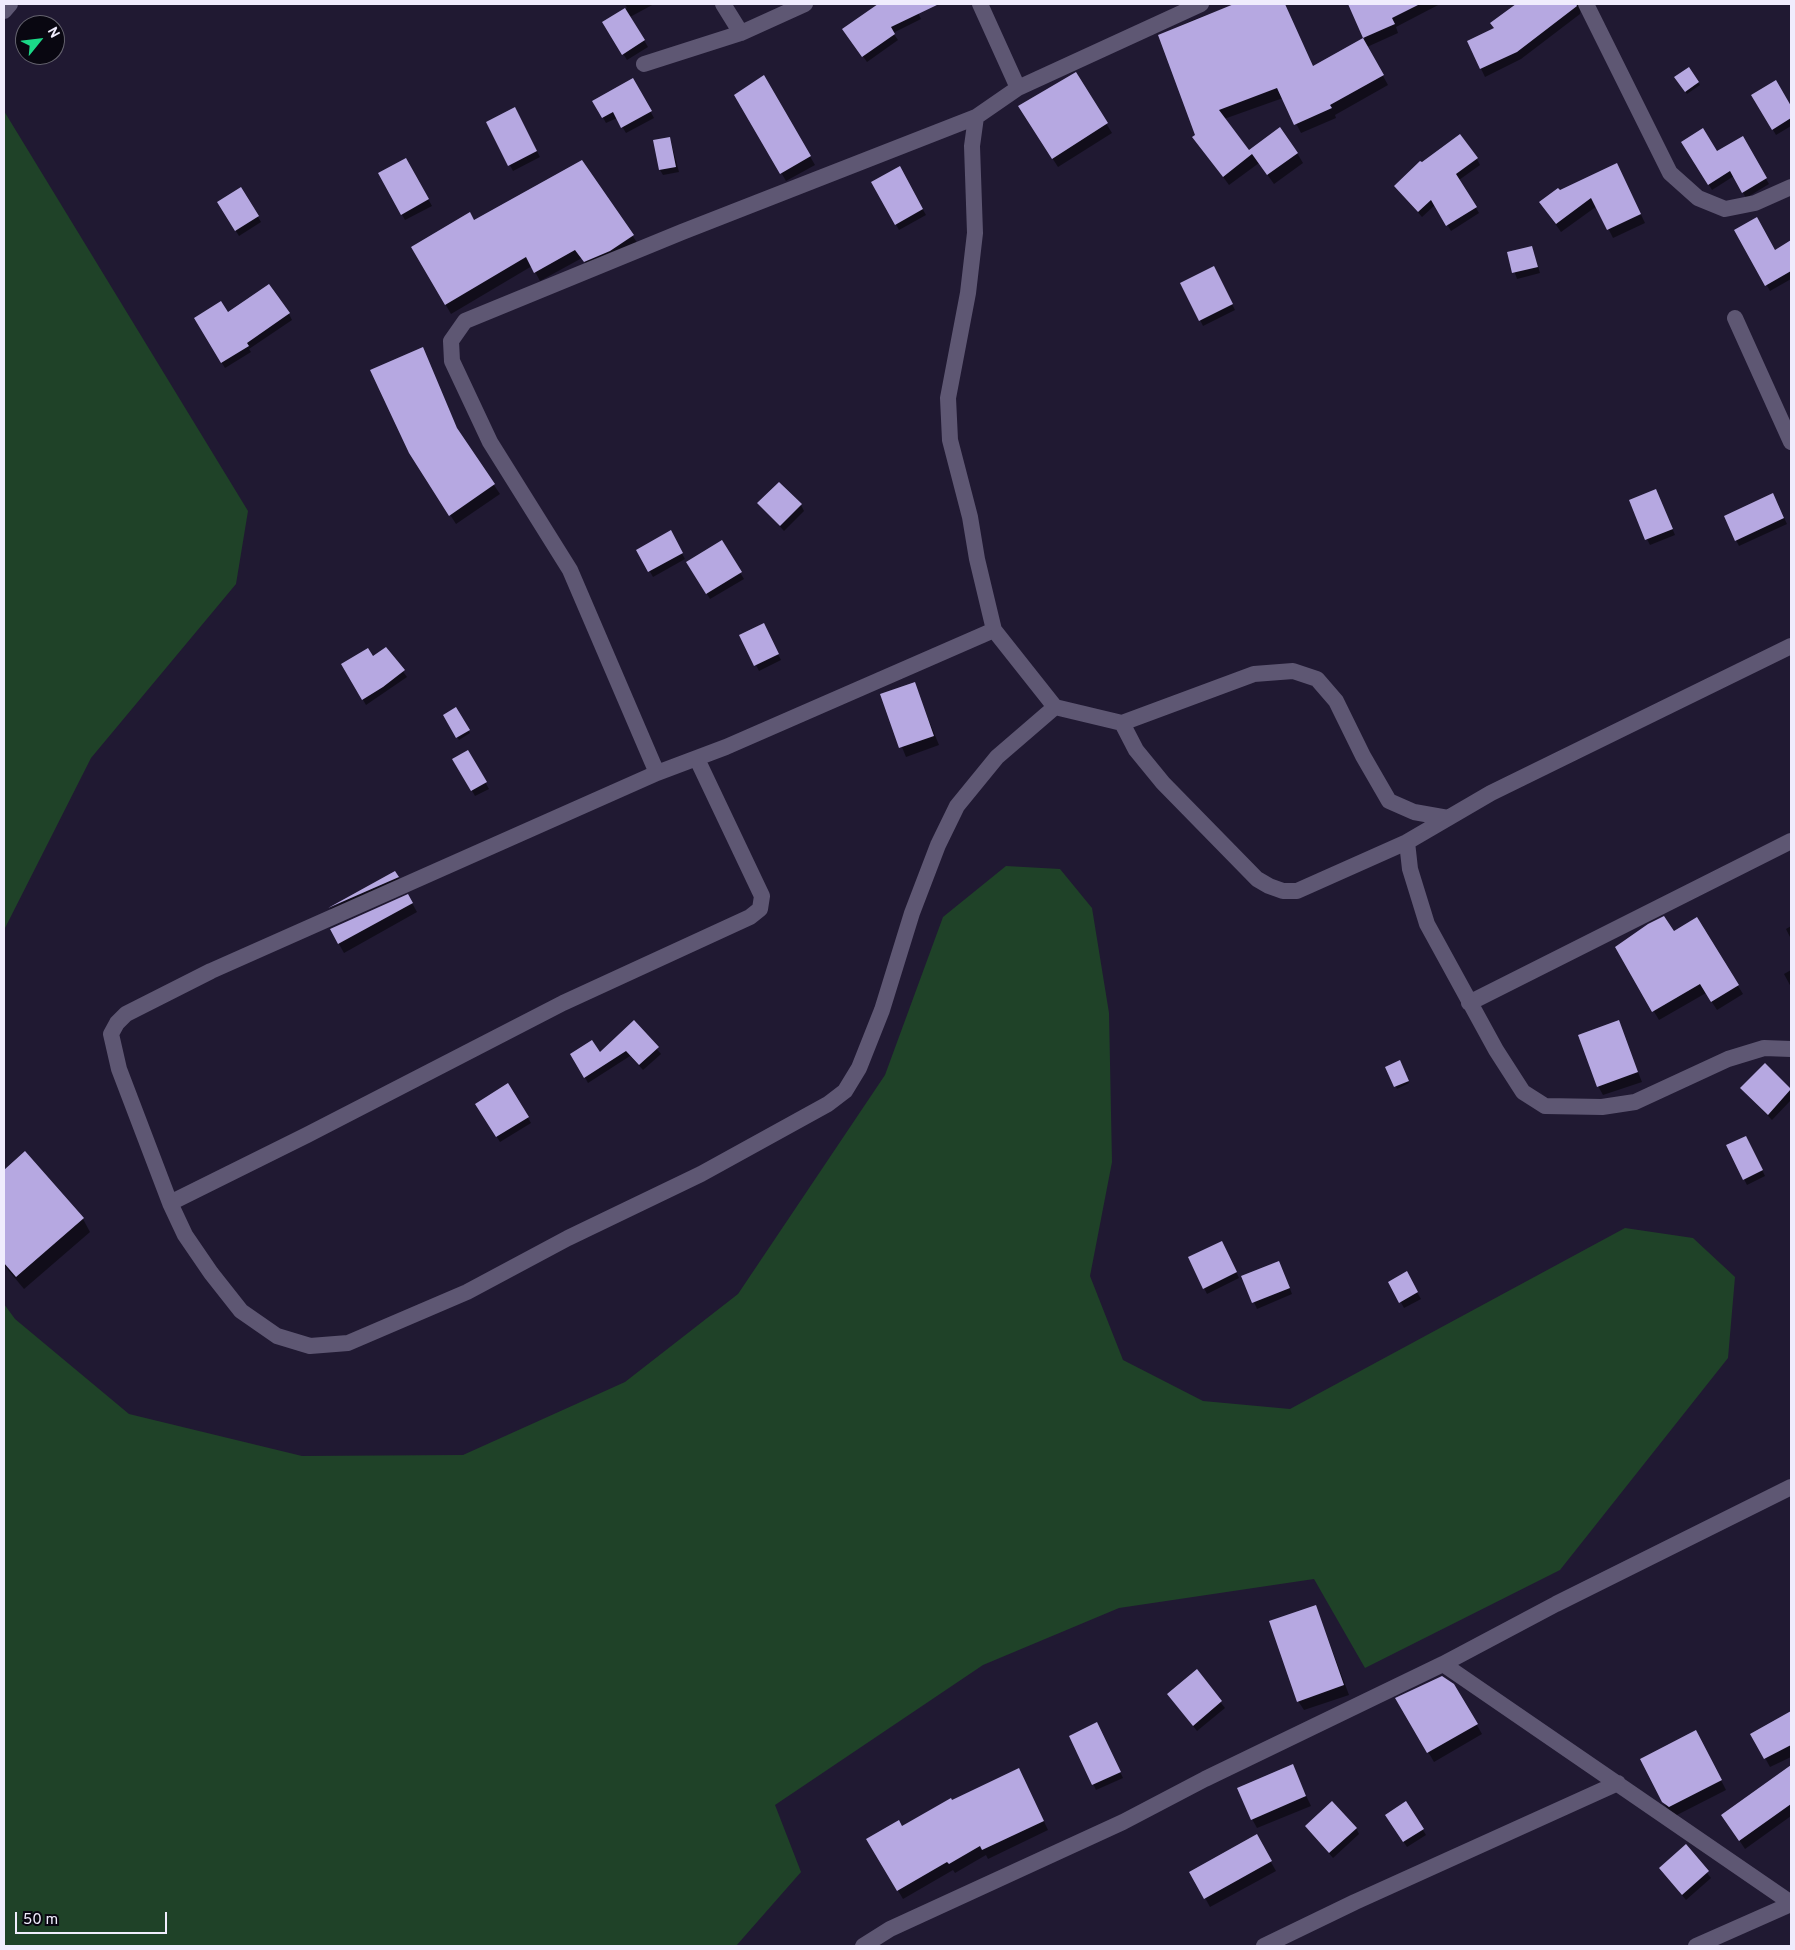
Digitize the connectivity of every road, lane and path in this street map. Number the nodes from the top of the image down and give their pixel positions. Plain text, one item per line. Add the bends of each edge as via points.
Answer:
1 (10, 4) edge
2 (723, 4) edge
3 (805, 4) edge
4 (980, 4) edge
5 (1201, 4) edge
6 (1586, 4) edge
7 (4, 11) edge
8 (741, 33) junction
9 (644, 64) dead end
10 (1018, 88) junction
11 (976, 117) junction
12 (1791, 187) edge
13 (1735, 318) dead end
14 (1791, 442) edge
15 (994, 630) junction
16 (1791, 646) edge
17 (1055, 707) junction
18 (1122, 723) junction
19 (697, 759) junction
20 (657, 773) junction
21 (1448, 818) junction
22 (1791, 841) edge
23 (1407, 842) junction
24 (1469, 1003) junction
25 (1791, 1049) edge
26 (170, 1203) junction
27 (1791, 1486) edge
28 (1443, 1664) junction
29 (1618, 1783) junction
30 (1791, 1904) edge
31 (863, 1946) edge
32 (1264, 1946) edge
33 (1696, 1946) edge

1 - 7 street
2 - 8 street
3 - 8 street
4 - 10 street
5 - 10 street
6 - 12 street via 1670,173 1698,198 1725,209 1755,203
8 - 9 street
10 - 11 street
11 - 15 street via 972,146 975,233 968,294 948,398 950,440
11 - 20 street via 682,232 465,322 451,341 452,361 490,442 570,570
13 - 14 street
15 - 17 street
15 - 19 street
16 - 21 street via 1491,792
17 - 18 street
17 - 26 street via 997,757 958,806 938,845 912,913 882,1010 859,1068 845,1090 800,1120 467,1292 348,1343 310,1346 277,1336 242,1311 185,1235
18 - 21 street via 1254,674 1293,671 1317,679 1336,701 1389,800 1414,812
18 - 23 street via 1136,750 1164,783 1257,879 1269,886 1297,891
19 - 20 street
19 - 26 street via 762,896 760,909 750,917 563,1003
20 - 26 street via 211,971 126,1014 111,1034 118,1069
21 - 23 street
22 - 24 street
23 - 24 street via 1410,869 1427,924
24 - 25 street via 1523,1092 1545,1106 1602,1107 1635,1102 1728,1059 1764,1048
27 - 28 street
28 - 29 street
28 - 31 street via 1123,1822 890,1929
29 - 30 street
29 - 32 street
30 - 33 street

